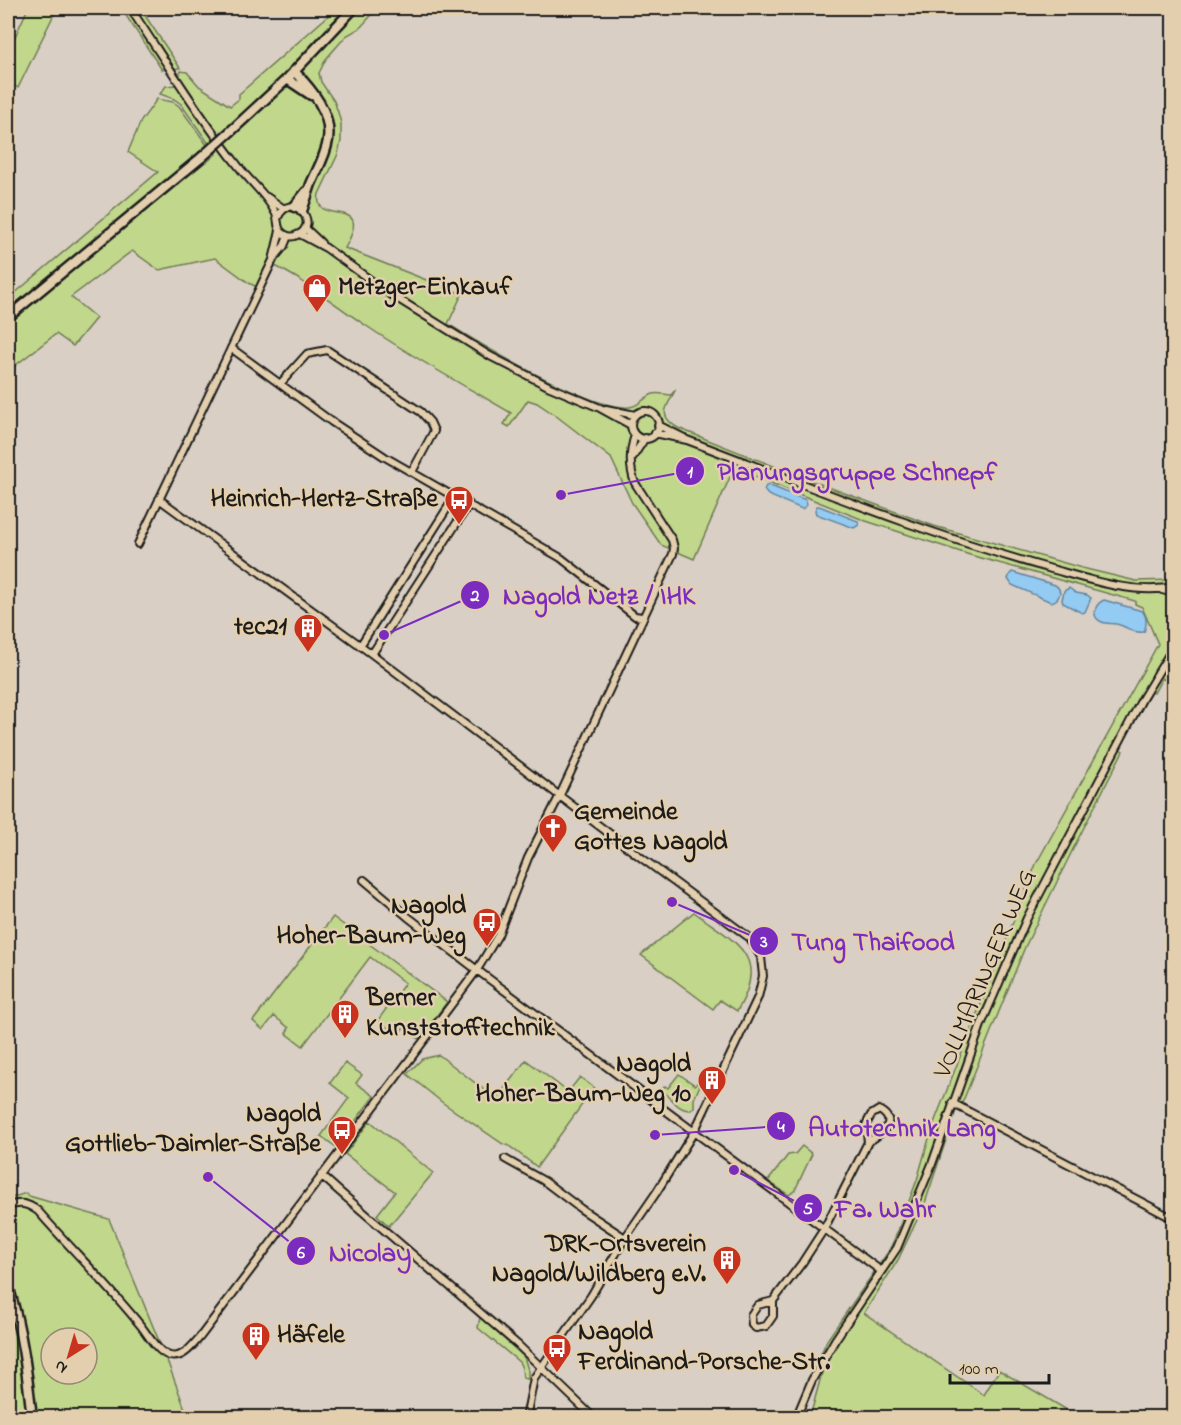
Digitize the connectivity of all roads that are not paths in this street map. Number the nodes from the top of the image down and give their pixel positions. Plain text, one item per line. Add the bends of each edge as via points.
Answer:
1 (131, 8) edge
2 (354, 8) edge
3 (294, 71) junction
4 (287, 79) junction
5 (318, 101) junction
6 (262, 194) junction
7 (284, 209) junction
8 (298, 209) junction
9 (278, 217) junction
10 (305, 228) junction
11 (280, 231) junction
12 (300, 234) junction
13 (288, 236) junction
14 (326, 248) junction
15 (273, 260) junction
16 (8, 317) edge
17 (231, 348) junction
18 (280, 384) junction
19 (600, 408) junction
20 (635, 415) junction
21 (631, 425) junction
22 (658, 425) junction
23 (655, 433) junction
24 (636, 435) junction
25 (645, 438) junction
26 (687, 440) junction
27 (631, 458) junction
28 (412, 472) junction
29 (455, 496) junction
30 (159, 499) junction
31 (469, 504) junction
32 (138, 544) dead end
33 (1173, 587) edge
34 (1159, 589) junction
35 (1173, 593) edge
36 (642, 617) junction
37 (360, 646) junction
38 (1173, 646) edge
39 (372, 654) junction
40 (560, 795) junction
41 (364, 880) dead end
42 (477, 970) junction
43 (952, 1104) junction
44 (694, 1132) junction
45 (868, 1142) junction
46 (505, 1159) dead end
47 (321, 1175) junction
48 (8, 1206) edge
49 (1173, 1219) edge
50 (824, 1229) junction
51 (625, 1238) junction
52 (881, 1271) junction
53 (8, 1286) edge
54 (773, 1301) junction
55 (542, 1367) junction
56 (32, 1418) edge
57 (526, 1418) edge
58 (594, 1418) edge
59 (796, 1418) edge

1 - 6 street via 207,125
2 - 3 main road
3 - 4 main road
3 - 5 main road
4 - 5 main road
4 - 16 main road, bridge via 202,157
5 - 8 main road via 327,118 328,142
6 - 7 street
6 - 9 street
7 - 8 street
7 - 9 street
8 - 10 street via 307,219
9 - 11 street
10 - 12 street
10 - 14 street
11 - 13 street
11 - 15 street
12 - 13 street
12 - 14 street
13 - 15 street
14 - 19 street via 481,351 540,383
15 - 17 street
17 - 18 street
17 - 30 street
18 - 28 street
18 - 28 street via 307,354 327,351 421,412 434,431
19 - 20 street
19 - 21 street
20 - 21 street
20 - 22 street via 649,412
21 - 24 street
22 - 23 street
22 - 26 street
23 - 25 street
23 - 26 street
24 - 25 street
24 - 27 street
25 - 27 street
26 - 34 street via 972,545 1114,585
27 - 36 street via 635,483 674,548
28 - 29 street
29 - 31 street
29 - 37 street
30 - 32 street
30 - 37 street
31 - 36 street via 561,558 635,616
31 - 39 street
33 - 34 street
34 - 35 street
36 - 40 street
37 - 39 street
38 - 43 street, VOLLMARINGER WEG via 1027,918
39 - 40 street
40 - 42 street via 528,858 498,935
40 - 44 street via 750,938 761,957 764,976 758,997
41 - 42 street
42 - 44 street
42 - 47 street
43 - 49 street
43 - 52 street, VOLLMARINGER WEG via 897,1248
44 - 50 street
44 - 51 street
45 - 45 street via 866,1125 879,1110 888,1123 883,1133
45 - 50 street
46 - 51 street via 544,1181
47 - 48 street via 200,1337 188,1350 172,1357 160,1350 38,1212 24,1204
47 - 55 street
50 - 52 street
50 - 54 street
51 - 55 street
52 - 59 street, VOLLMARINGER WEG via 835,1340
53 - 56 main road via 21,1330
54 - 54 street via 758,1305 751,1315 756,1328 766,1326 772,1316
55 - 57 street via 534,1378
55 - 58 street

